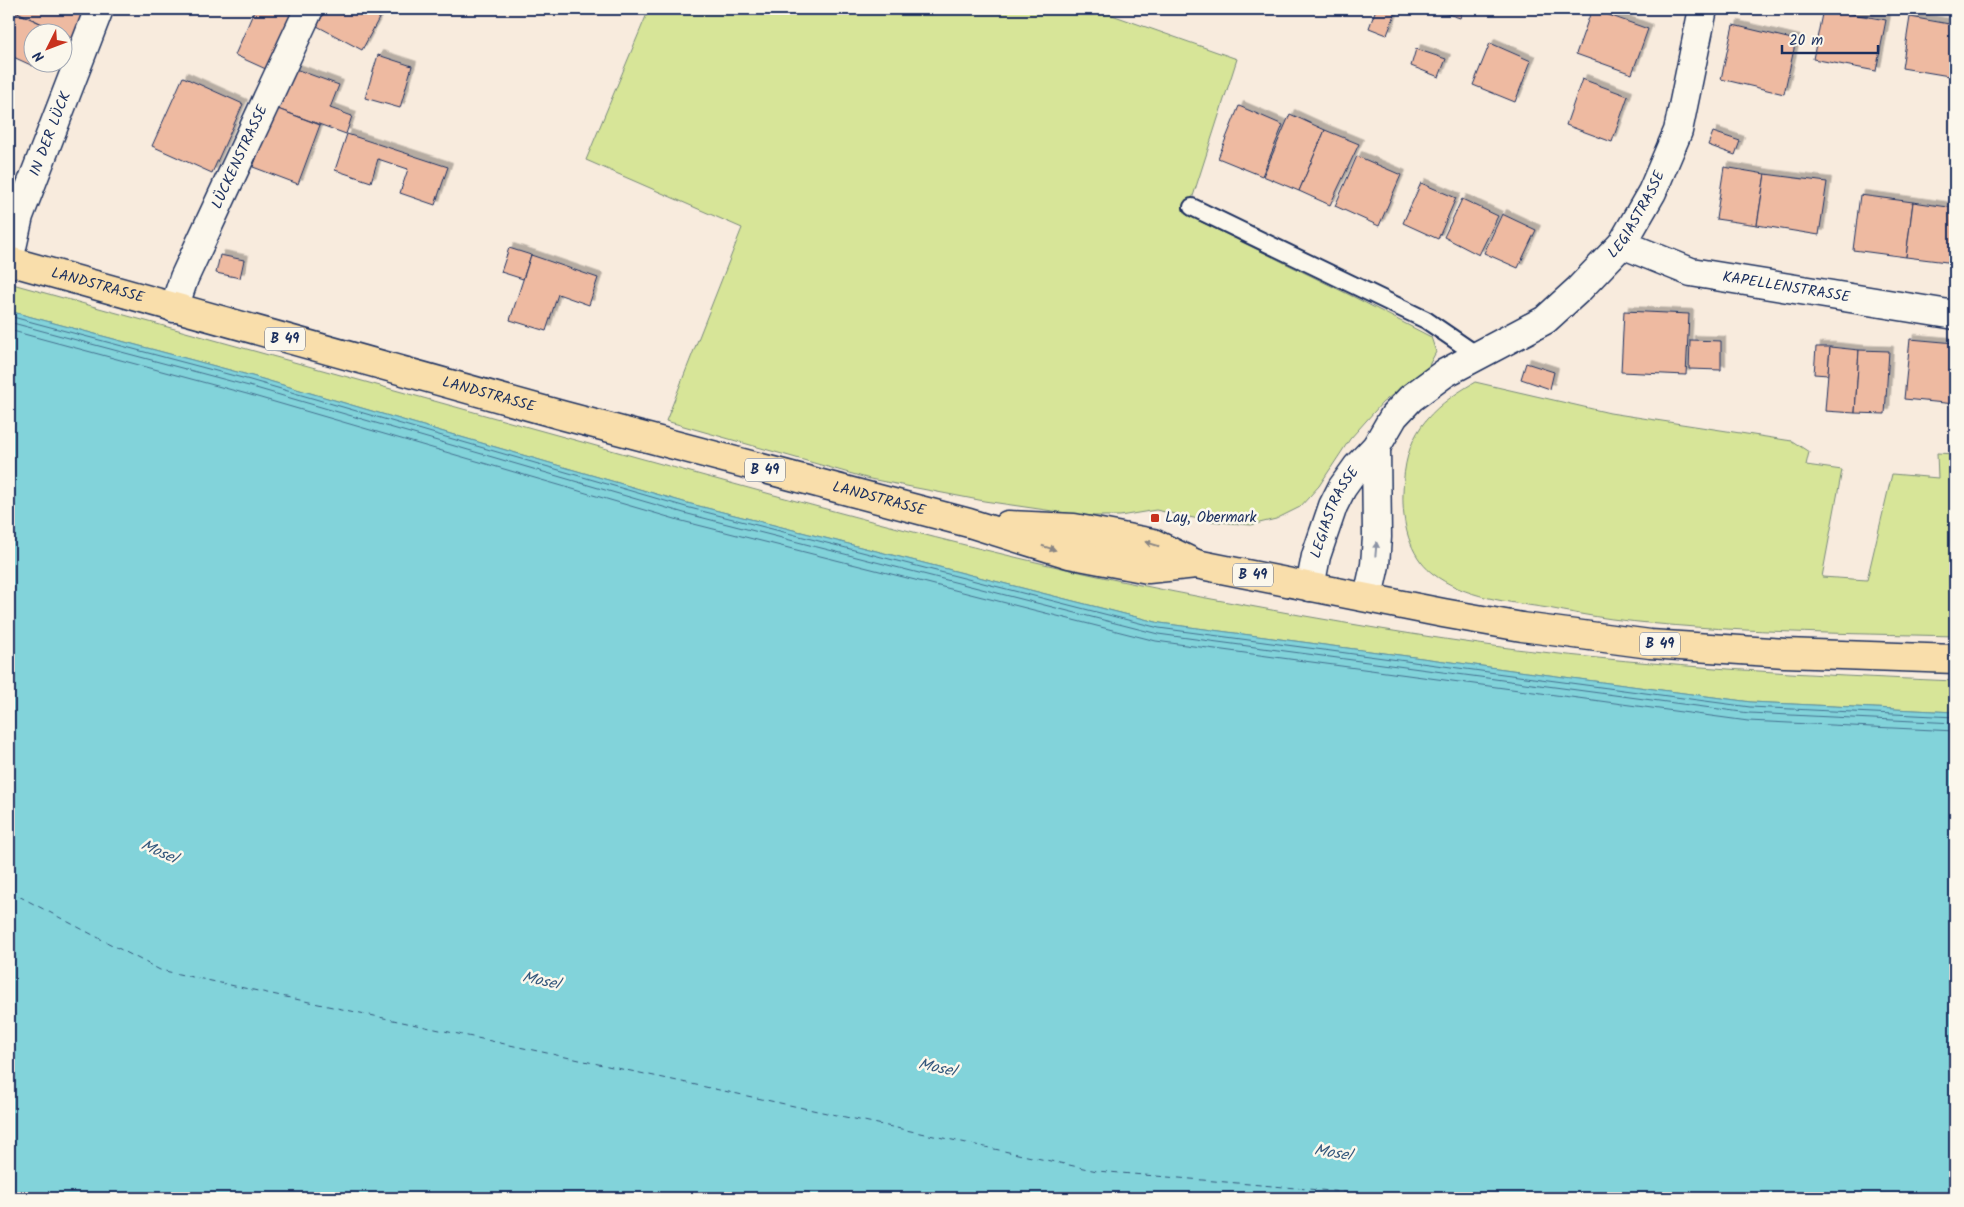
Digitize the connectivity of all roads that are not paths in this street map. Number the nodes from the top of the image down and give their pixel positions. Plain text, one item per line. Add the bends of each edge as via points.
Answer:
1 (99, 9) edge
2 (309, 9) edge
3 (1703, 9) edge
4 (1192, 207) dead end
5 (1622, 244) junction
6 (9, 261) edge
7 (174, 308) junction
8 (1955, 315) edge
9 (1477, 356) junction
10 (1376, 447) junction
11 (1310, 587) junction
12 (1368, 597) junction
13 (1955, 659) edge

1 - 6 street, IN DER LÜCK via 19,216
2 - 7 street, LÜCKENSTRASSE via 184,278
3 - 5 street, LEGIASTRASSE via 1678,130 1652,192
4 - 9 lane via 1426,320
5 - 8 street, KAPELLENSTRASSE via 1691,272
5 - 9 street, LEGIASTRASSE via 1579,290 1545,320
6 - 7 main road, LANDSTRASSE / B 49
7 - 11 main road, LANDSTRASSE / B 49 via 969,523 1074,528 1153,543 1196,564
9 - 10 street, LEGIASTRASSE via 1445,373 1410,398 1394,416
10 - 11 street, LEGIASTRASSE via 1347,480 1333,506 1316,556
12 -> 10 street, LEGIASTRASSE via 1377,537
11 - 12 main road, LANDSTRASSE / B 49
12 - 13 main road, B 49 via 1522,627 1650,644

